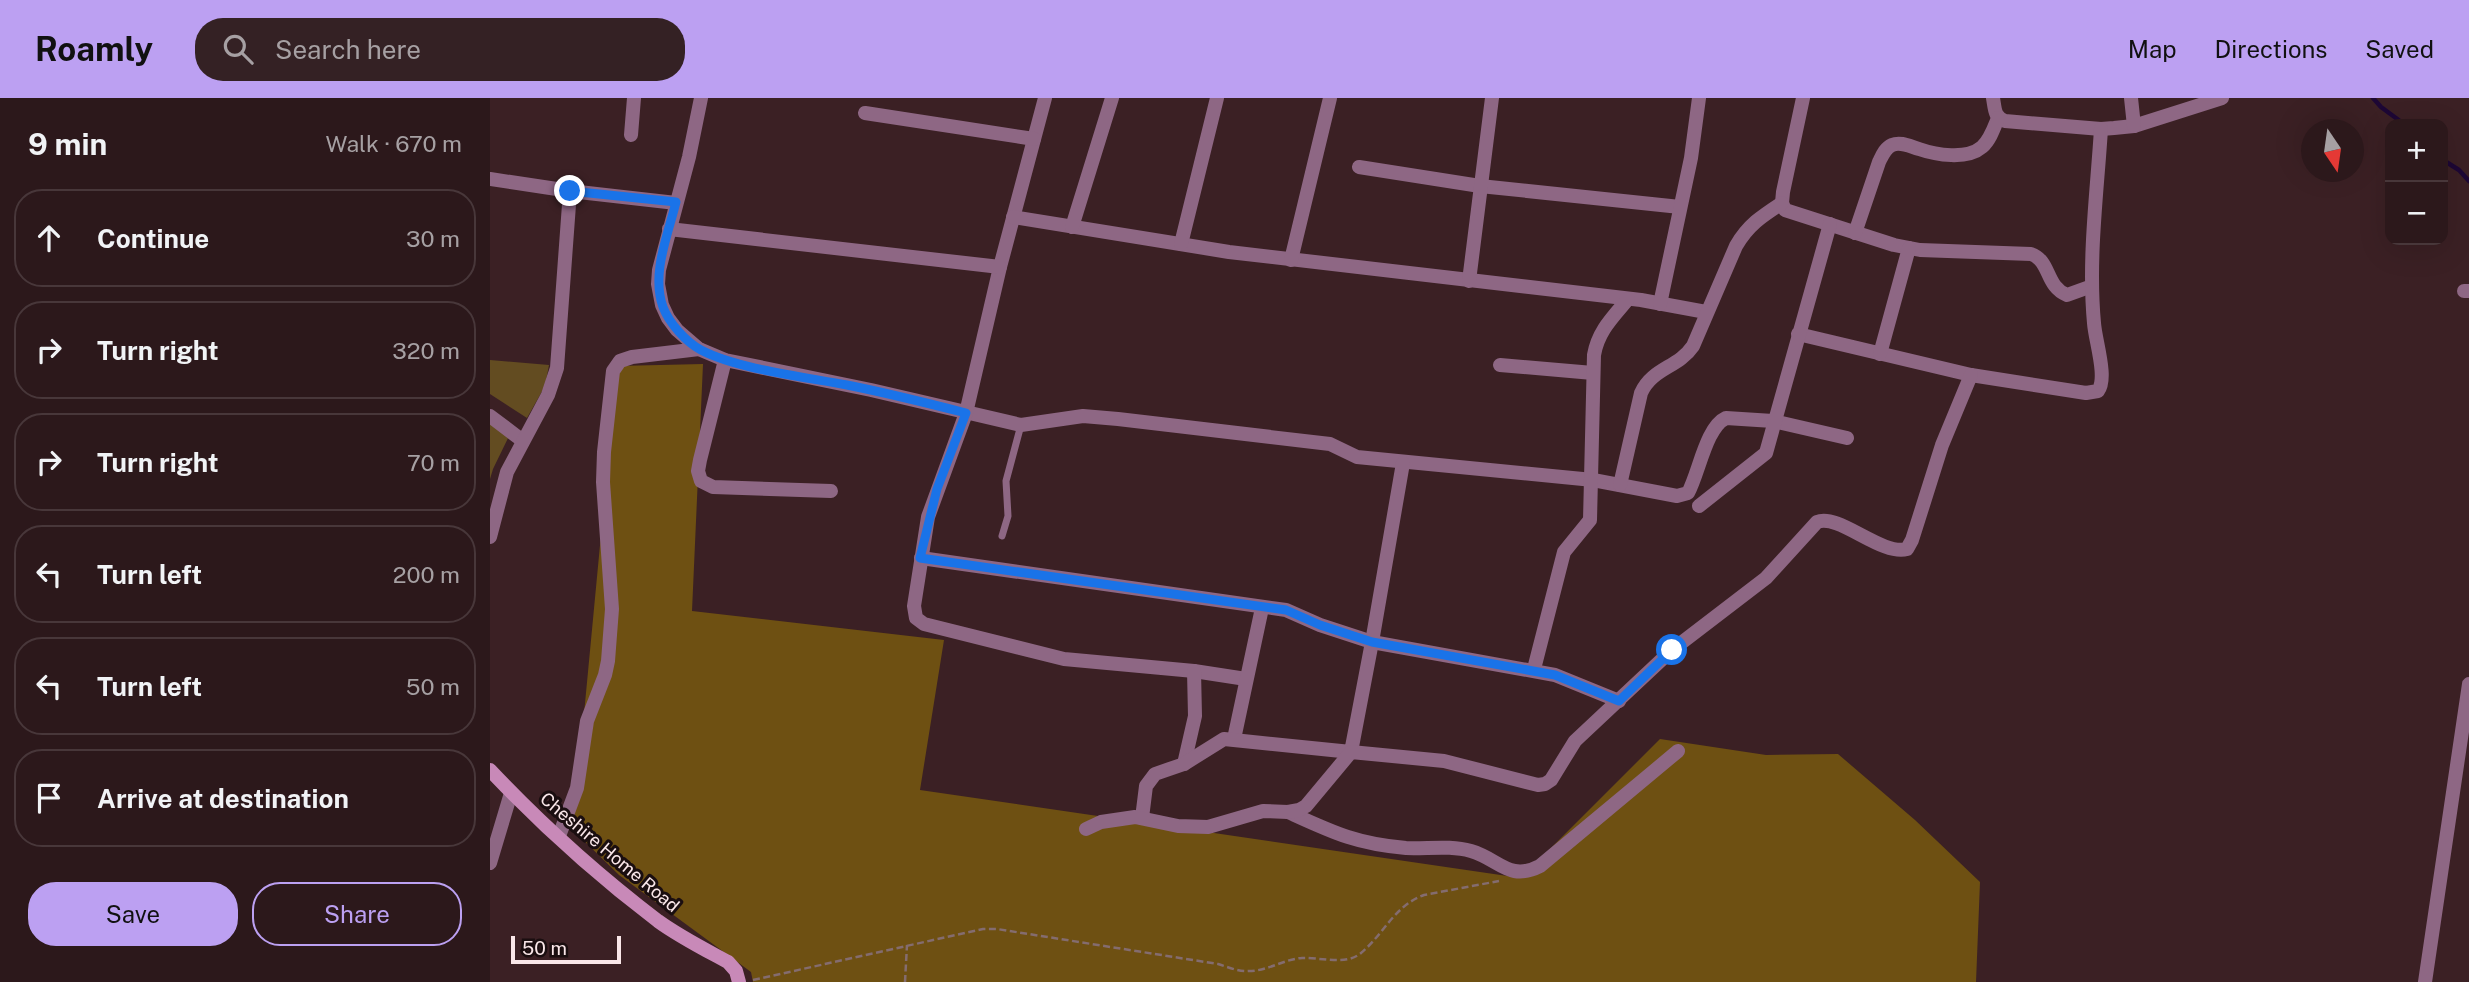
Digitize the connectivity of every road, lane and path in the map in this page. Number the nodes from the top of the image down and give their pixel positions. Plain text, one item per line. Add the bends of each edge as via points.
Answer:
1 (634, 98) edge
2 (701, 98) edge
3 (1045, 98) edge
4 (1112, 98) edge
5 (1217, 98) edge
6 (1330, 98) edge
7 (1492, 98) edge
8 (1699, 98) edge
9 (1803, 98) edge
10 (1993, 98) edge
11 (2131, 98) edge
12 (2222, 98) edge
13 (865, 113) dead end
14 (1998, 118) junction
15 (2134, 126) junction
16 (2101, 129) junction
17 (631, 135) dead end
18 (1034, 139) junction
19 (1359, 167) dead end
20 (490, 179) edge
21 (1480, 186) junction
22 (570, 191) junction
23 (676, 202) junction
24 (1782, 203) junction
25 (1680, 207) junction
26 (1013, 217) junction
27 (1830, 224) junction
28 (1072, 227) junction
29 (669, 229) junction
30 (1855, 233) junction
31 (1181, 244) junction
32 (1909, 248) junction
33 (1291, 260) junction
34 (1000, 268) junction
35 (1469, 281) junction
36 (2092, 286) junction
37 (1628, 299) junction
38 (1660, 304) junction
39 (1706, 312) junction
40 (1798, 334) junction
41 (699, 349) junction
42 (1880, 354) junction
43 (725, 360) junction
44 (1500, 365) dead end
45 (1593, 373) junction
46 (1971, 375) junction
47 (966, 413) junction
48 (490, 416) edge
49 (1773, 421) junction
50 (1021, 425) junction
51 (1847, 438) dead end
52 (523, 441) junction
53 (1403, 463) junction
54 (1592, 480) junction
55 (1620, 485) junction
56 (831, 491) dead end
57 (1699, 506) dead end
58 (1002, 536) dead end
59 (490, 537) edge
60 (920, 558) junction
61 (1262, 608) junction
62 (1372, 642) junction
63 (1534, 669) junction
64 (1194, 671) junction
65 (1246, 679) junction
66 (2469, 684) edge
67 (1619, 701) junction
68 (1234, 739) junction
69 (1678, 751) dead end
70 (1351, 752) junction
71 (1184, 764) junction
72 (2463, 765) edge
73 (490, 770) edge
74 (511, 793) junction
75 (1288, 812) junction
76 (1142, 818) junction
77 (1086, 829) dead end
78 (559, 836) junction
79 (490, 863) edge
80 (1522, 873) junction
81 (907, 945) junction
82 (745, 981) edge
83 (905, 982) edge
84 (2425, 982) edge

1 - 17 street
2 - 23 street
3 - 18 street
4 - 28 street
5 - 31 street
6 - 33 street
7 - 21 street
8 - 25 street
9 - 24 street
10 - 14 street
11 - 15 street
12 - 15 street
13 - 18 street
14 - 16 street
14 - 30 street via 1985,145 1967,154 1944,155 1892,145 1879,162
15 - 16 street
16 - 36 street
18 - 26 street
19 - 21 street
20 - 22 street
21 - 25 street
21 - 35 street
22 - 23 street
22 - 52 street via 557,368
23 - 29 street
24 - 27 street via 1786,210
24 - 39 street via 1744,232
25 - 38 street
26 - 28 street
26 - 34 street
27 - 30 street
27 - 40 street
28 - 31 street
29 - 34 street
29 - 41 street via 659,270 662,304 677,330
30 - 32 street
31 - 33 street
32 - 36 street via 2032,254 2042,261 2061,292 2067,295
32 - 42 street
33 - 35 street
34 - 47 street
35 - 37 street
36 - 46 street via 2103,380 2098,391
37 - 38 street
37 - 45 street via 1596,341
38 - 39 street
39 - 55 street via 1687,355 1646,382
40 - 42 street
40 - 49 street
41 - 43 street
41 - 78 street via 632,357 620,361 613,371 603,482 612,609 608,662 587,721 577,788
42 - 46 street
43 - 47 street
43 - 56 street via 700,460 701,481 713,487
44 - 45 street
45 - 54 street
46 - 67 street via 1907,549 1892,549 1819,520 1772,572 1672,650
47 - 50 street
47 - 60 street via 937,489
48 - 52 street
49 - 51 street
49 - 55 street via 1721,420 1685,495
49 - 57 street via 1762,458
50 - 53 street via 1083,416 1118,419 1330,444 1357,457
50 - 58 lane via 1006,481 1008,516
52 - 59 street via 507,472
53 - 54 street
53 - 62 street
54 - 55 street
54 - 63 street via 1590,520 1564,552
60 - 61 street
60 - 64 street via 914,612 924,624 1064,659
61 - 62 street via 1286,610
61 - 65 street
62 - 63 street
62 - 70 street
63 - 67 street
64 - 65 street
64 - 71 street via 1195,716
65 - 68 street
66 - 72 street
67 - 70 street via 1575,741 1545,784 1444,761
68 - 70 street
68 - 71 street via 1224,739
69 - 80 street via 1539,866
70 - 75 street via 1306,806
71 - 76 street via 1151,778
72 - 84 street
73 - 74 street, Cheshire Home Road
74 - 78 street, Cheshire Home Road
74 - 79 street
75 - 76 street via 1263,811 1208,827
75 - 80 street via 1350,839 1470,851
76 - 77 street via 1120,818
78 - 82 street, Cheshire Home Road via 658,920 728,962
80 - 81 path via 1496,883 1413,899 1353,958 1293,960 1258,971 997,929
81 - 82 path
81 - 83 path

